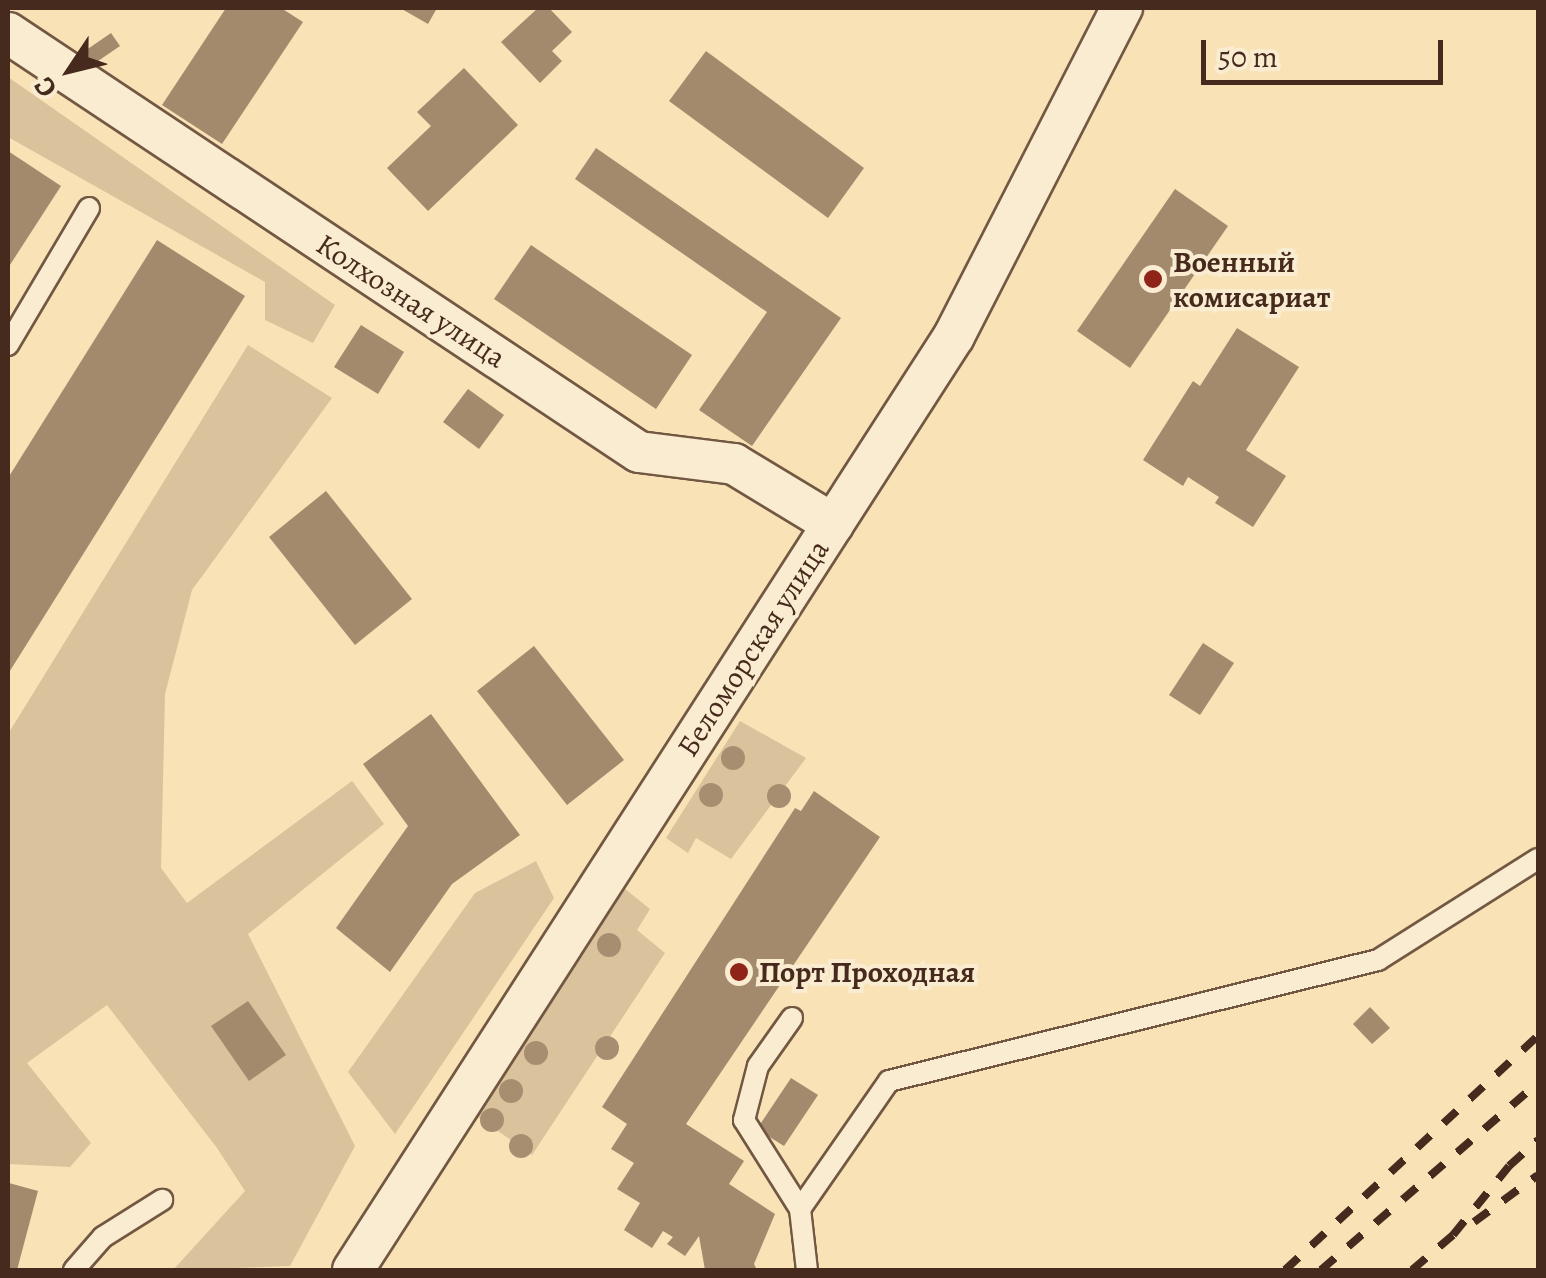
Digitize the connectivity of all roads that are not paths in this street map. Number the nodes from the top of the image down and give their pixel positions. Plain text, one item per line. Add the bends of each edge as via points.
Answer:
1 (1122, 8) edge
2 (8, 33) edge
3 (89, 208) dead end
4 (8, 346) edge
5 (833, 524) junction
6 (1538, 859) edge
7 (792, 1018) dead end
8 (162, 1200) dead end
9 (800, 1209) junction
10 (74, 1270) edge
11 (353, 1270) edge
12 (806, 1270) edge

1 - 5 street, Беломорская улица via 954,336
2 - 5 street, Колхозная улица via 640,452 734,464
3 - 4 lane
5 - 11 street, Беломорская улица
6 - 9 lane via 1378,960 889,1081
7 - 9 lane via 758,1066 744,1120
8 - 10 lane via 104,1237
9 - 12 lane

